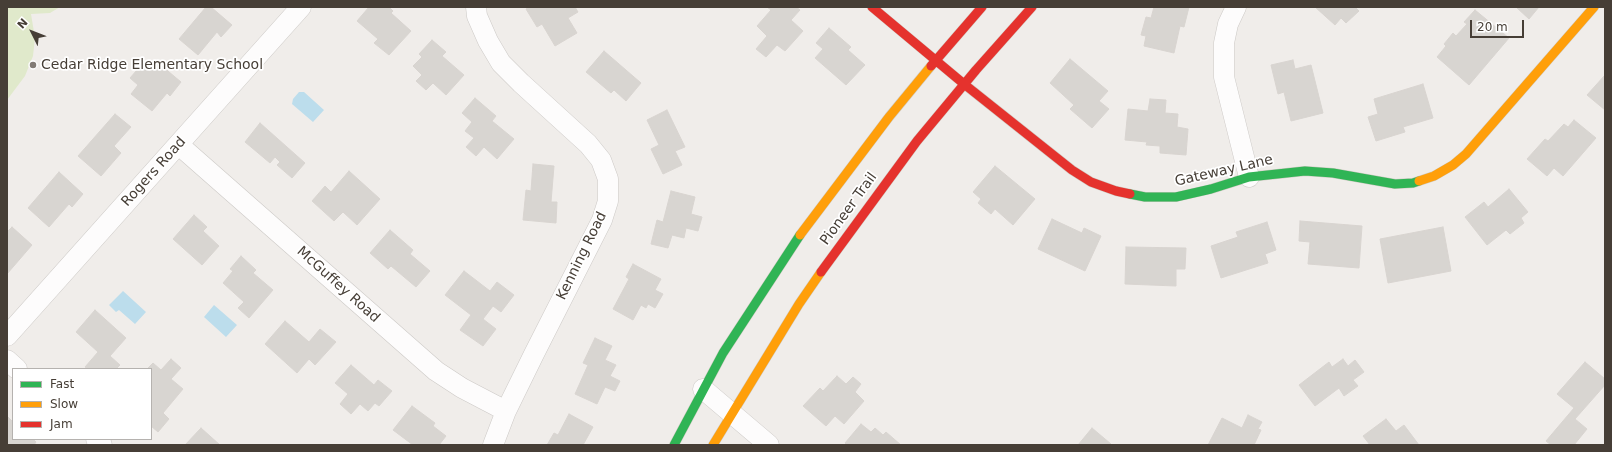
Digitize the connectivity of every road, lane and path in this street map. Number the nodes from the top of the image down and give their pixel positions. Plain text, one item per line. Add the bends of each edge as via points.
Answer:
1 (301, 7) edge
2 (476, 7) edge
3 (872, 7) edge
4 (982, 7) edge
5 (1032, 7) edge
6 (1236, 7) edge
7 (1594, 7) edge
8 (935, 60) junction
9 (964, 84) junction
10 (179, 145) junction
11 (1249, 177) junction
12 (7, 336) edge
13 (7, 360) edge
14 (16, 368) edge
15 (703, 389) junction
16 (506, 411) junction
17 (732, 412) junction
18 (493, 445) edge
19 (674, 445) edge
20 (713, 445) edge
21 (769, 445) edge

1 - 10 street, Rogers Road
2 - 16 street, Kenning Road via 477,16 501,64 588,144 601,160 608,179 608,200 602,220
3 - 8 main road, Gateway Lane
4 - 8 main road, Pioneer Trail
5 - 9 main road, Pioneer Trail
6 - 11 street via 1228,24 1224,42 1224,77
7 - 11 main road, Gateway Lane via 1466,154 1434,176 1413,183 1395,184 1306,171
8 - 9 main road, Gateway Lane
8 - 15 main road, Pioneer Trail via 867,144 809,222 723,353
9 - 11 main road, Gateway Lane via 1072,170 1091,182 1116,191 1145,196 1176,197
9 - 17 main road, Pioneer Trail via 917,141 841,243 799,304
10 - 12 street, Rogers Road
10 - 16 street, McGuffey Road via 436,371
13 - 14 street
15 - 17 street
15 - 19 main road, Pioneer Trail
16 - 18 street, Kenning Road
17 - 20 main road, Pioneer Trail
17 - 21 street

